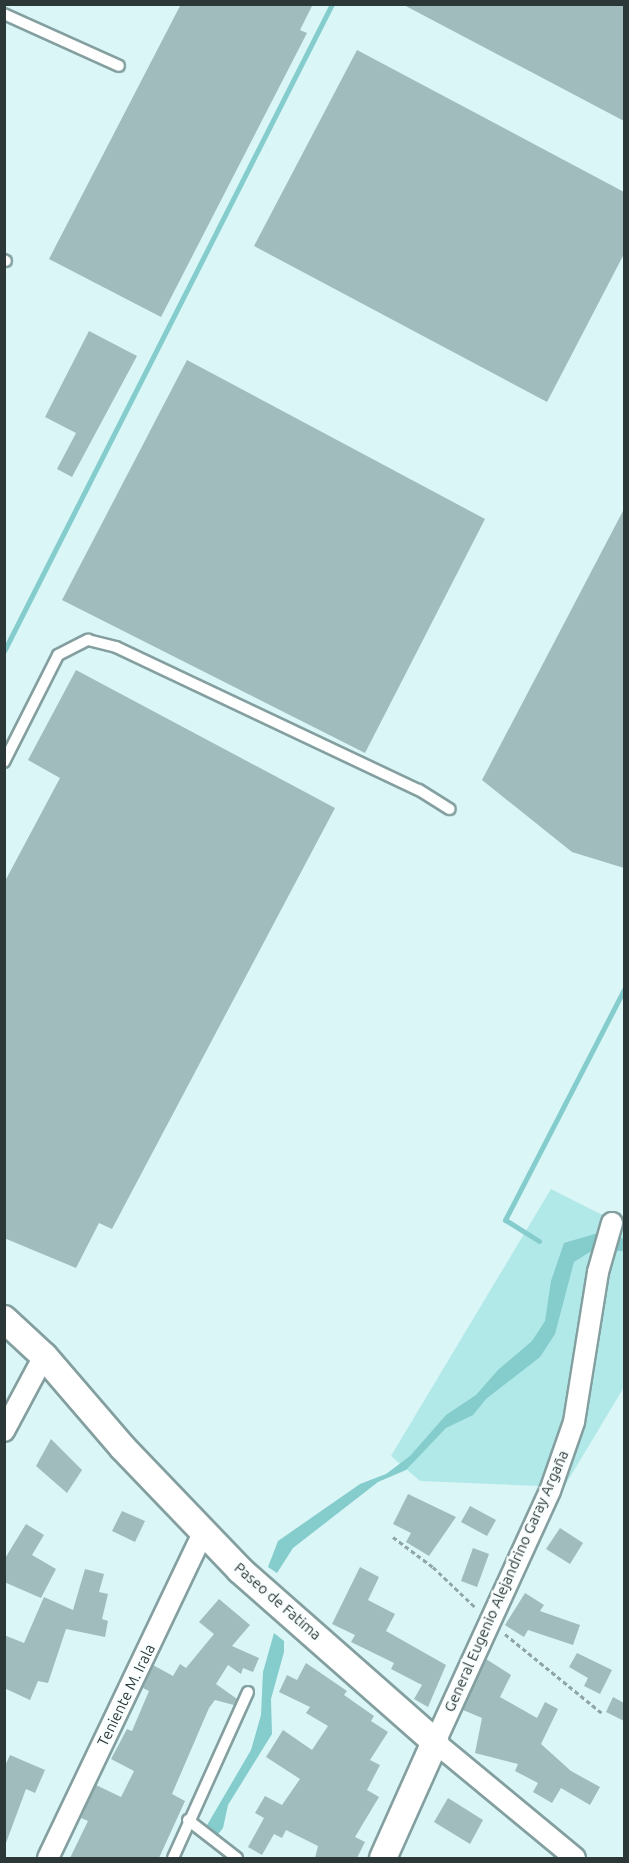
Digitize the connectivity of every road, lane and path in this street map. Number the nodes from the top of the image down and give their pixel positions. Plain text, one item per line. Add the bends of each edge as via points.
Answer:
1 (4, 14) edge
2 (119, 66) dead end
3 (4, 762) edge
4 (449, 809) dead end
5 (612, 1223) dead end
6 (4, 1319) edge
7 (44, 1356) junction
8 (4, 1431) edge
9 (204, 1531) junction
10 (248, 1692) dead end
11 (435, 1742) junction
12 (188, 1820) junction
13 (48, 1858) edge
14 (173, 1858) edge
15 (237, 1858) edge
16 (383, 1858) edge
17 (575, 1858) edge

1 - 2 lane
3 - 4 lane via 58,655 88,640 127,652 418,790
5 - 11 street, General Eugenio Alejandrino Garay Argaña via 598,1272 574,1422 550,1491
6 - 7 street, Paseo de Fatima
7 - 8 street
7 - 9 street, Paseo de Fatima via 123,1448
9 - 11 street, Paseo de Fatima via 240,1570
9 - 13 street, Teniente M. Irala
10 - 12 lane
11 - 16 street, General Eugenio Alejandrino Garay Argaña
11 - 17 street, Paseo de Fatima
12 - 14 lane
12 - 15 lane

